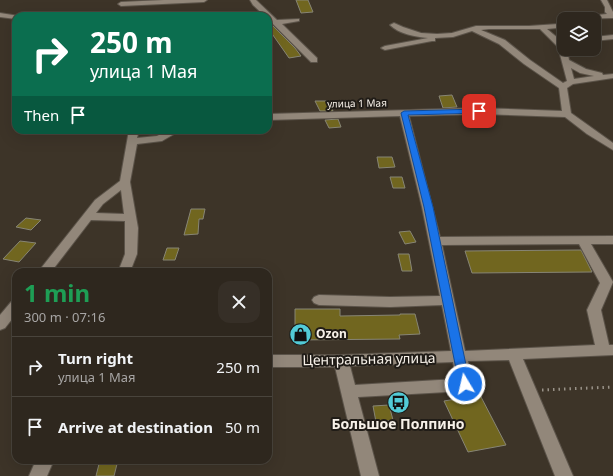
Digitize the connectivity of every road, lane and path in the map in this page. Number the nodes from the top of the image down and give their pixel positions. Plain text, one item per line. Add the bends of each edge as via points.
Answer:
1 (204, 0) edge
2 (253, 0) edge
3 (604, 0) edge
4 (121, 5) edge
5 (264, 12) edge
6 (0, 13) edge
7 (12, 15) edge
8 (613, 15) edge
9 (601, 16) edge
10 (272, 19) edge
11 (297, 20) dead end
12 (276, 22) junction
13 (394, 25) dead end
14 (557, 25) edge
15 (541, 27) junction
16 (472, 29) junction
17 (453, 35) junction
18 (613, 37) edge
19 (601, 38) edge
20 (557, 39) edge
21 (385, 48) dead end
22 (565, 56) edge
23 (314, 60) dead end
24 (566, 61) junction
25 (612, 77) edge
26 (567, 85) junction
27 (404, 113) junction
28 (567, 114) junction
29 (272, 117) edge
30 (134, 134) edge
31 (168, 134) edge
32 (133, 141) junction
33 (613, 147) edge
34 (125, 182) junction
35 (90, 216) junction
36 (131, 218) junction
37 (613, 240) edge
38 (435, 242) junction
39 (584, 242) junction
40 (47, 268) edge
41 (126, 268) edge
42 (609, 288) edge
43 (319, 300) dead end
44 (447, 300) junction
45 (12, 310) edge
46 (0, 325) edge
47 (608, 350) edge
48 (514, 354) junction
49 (460, 356) junction
50 (272, 360) edge
51 (341, 360) junction
52 (613, 387) edge
53 (529, 390) junction
54 (350, 391) junction
55 (43, 464) edge
56 (38, 476) edge
57 (370, 476) edge
58 (564, 476) edge

1 - 4 street
2 - 5 street
3 - 8 street via 608,12
6 - 7 street
8 - 9 street
10 - 12 street
11 - 12 street
12 - 23 street
13 - 17 street via 420,34
14 - 15 street
15 - 16 street
15 - 20 street
16 - 17 street
16 - 26 street via 502,42 527,62
17 - 21 street
18 - 19 street
22 - 24 street
24 - 25 street via 583,71
24 - 26 street
25 - 26 street
26 - 28 street
27 - 28 street, улица 1 Мая via 479,111
27 - 29 street, улица 1 Мая
27 - 38 street via 417,157
28 - 33 street
30 - 32 street
31 - 32 street via 159,139
32 - 34 street
34 - 35 street via 99,202
34 - 36 street
35 - 36 street
35 - 40 street
36 - 41 street via 131,254
37 - 39 street
38 - 39 street
38 - 44 street
39 - 42 street
42 - 47 street via 594,310
43 - 44 street
44 - 49 street
45 - 46 street
47 - 48 street, Центральная улица
48 - 49 street, Центральная улица
48 - 53 street
49 - 51 street, Центральная улица
49 - 54 street via 465,384
50 - 51 street, Центральная улица
51 - 54 street
52 - 53 path
53 - 58 street
54 - 57 street
55 - 56 street

